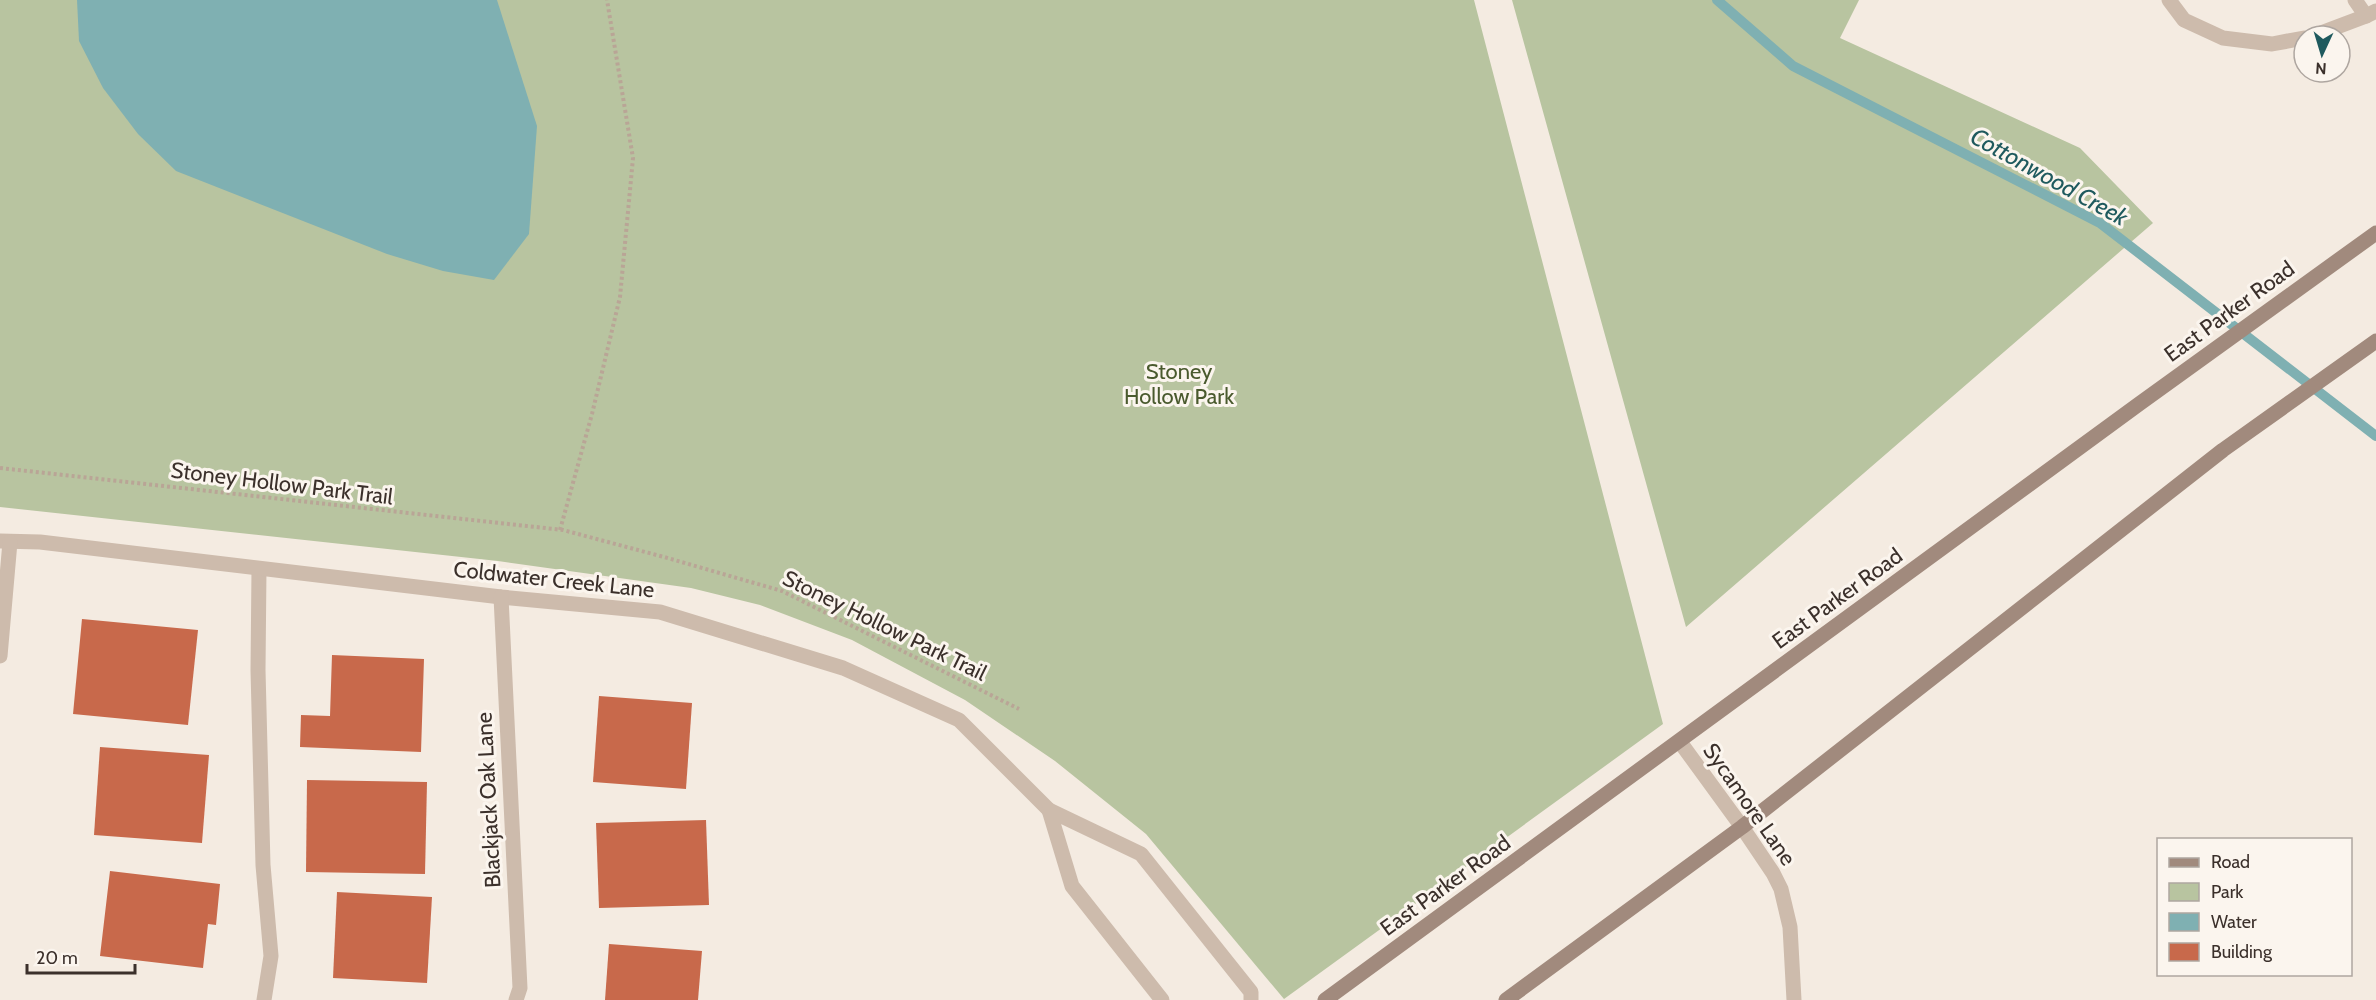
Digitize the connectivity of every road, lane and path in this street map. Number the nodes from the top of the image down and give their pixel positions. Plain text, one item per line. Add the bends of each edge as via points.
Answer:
1 (607, 0) edge
2 (2169, 0) edge
3 (2355, 0) edge
4 (2371, 13) edge
5 (2343, 24) edge
6 (2292, 41) edge
7 (2376, 233) edge
8 (2376, 341) edge
9 (0, 468) edge
10 (560, 530) junction
11 (5, 542) edge
12 (259, 568) junction
13 (501, 597) junction
14 (0, 656) edge
15 (1019, 709) dead end
16 (1680, 742) junction
17 (1049, 810) junction
18 (1742, 827) junction
19 (264, 1000) edge
20 (516, 1000) edge
21 (1162, 1000) edge
22 (1251, 1000) edge
23 (1325, 1000) edge
24 (1506, 1000) edge
25 (1794, 1000) edge

1 - 10 path via 633,158 620,297
2 - 6 street via 2184,20 2223,38 2272,45
3 - 4 street
4 - 5 street
7 - 16 main road, East Parker Road
8 - 18 main road via 2223,450
9 - 10 path, Stoney Hollow Park Trail
10 - 15 path, Stoney Hollow Park Trail via 783,591
11 - 12 street, Coldwater Creek Lane via 40,542
11 - 14 street
12 - 13 street, Coldwater Creek Lane
12 - 19 street via 263,865 271,956
13 - 17 street, Coldwater Creek Lane via 660,612 843,668 959,720
13 - 20 street, Blackjack Oak Lane via 520,988
16 - 18 street, Sycamore Lane
16 - 23 main road, East Parker Road
17 - 21 street, Coldwater Creek Lane via 1072,885
17 - 22 street, Coldwater Creek Lane via 1141,854 1251,992
18 - 24 main road
18 - 25 street, Sycamore Lane via 1773,873 1786,907

